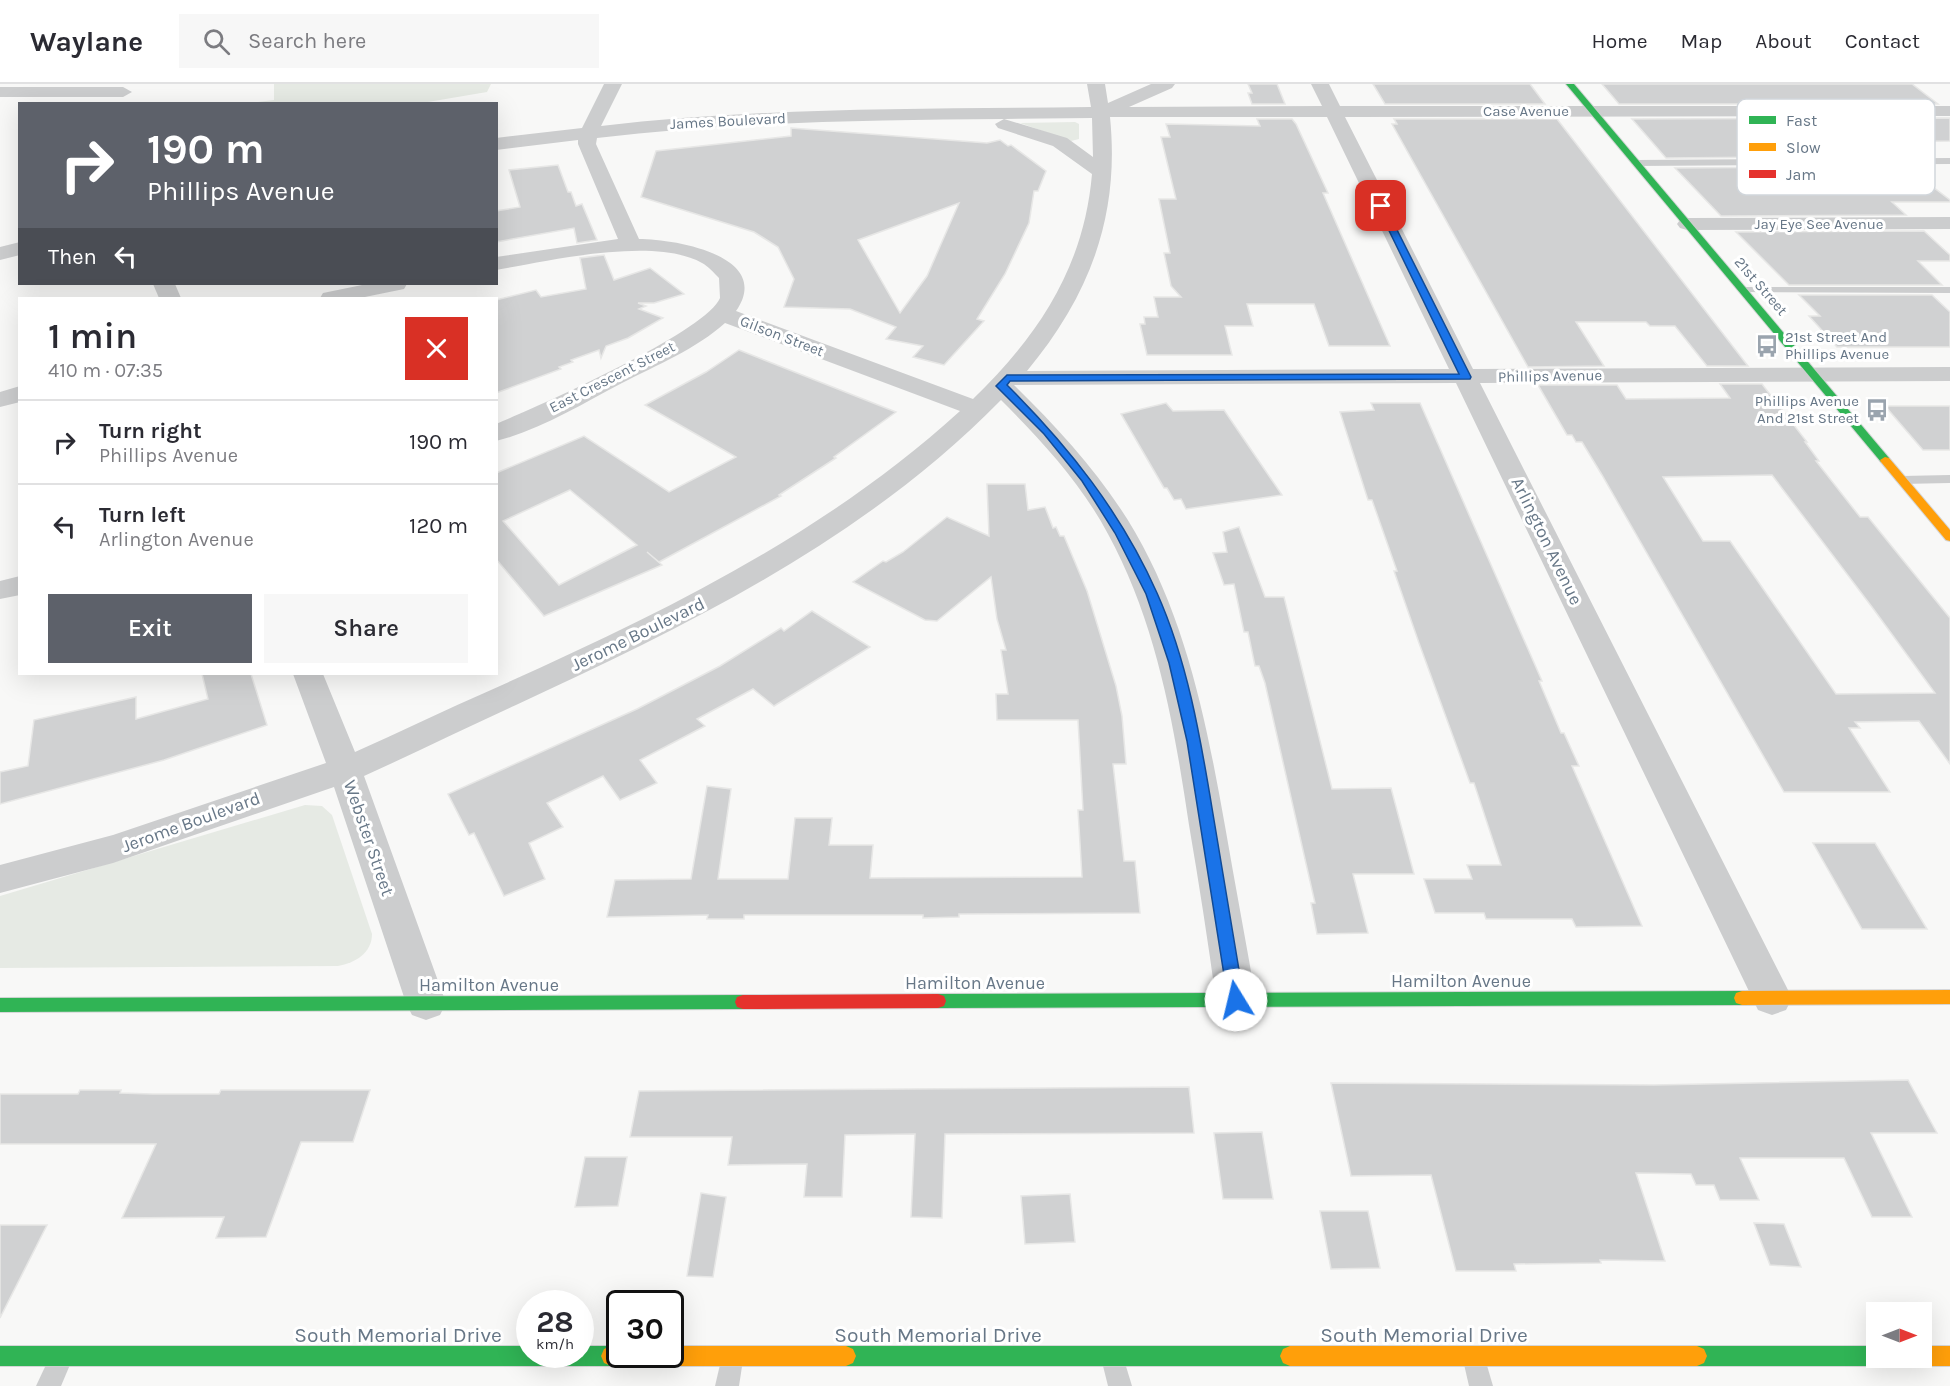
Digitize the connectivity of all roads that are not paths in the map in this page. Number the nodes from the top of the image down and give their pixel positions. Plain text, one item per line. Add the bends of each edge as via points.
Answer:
1 (613, 84) edge
2 (1096, 84) edge
3 (1166, 84) edge
4 (1320, 84) edge
5 (1570, 84) edge
6 (0, 92) edge
7 (123, 93) edge
8 (1593, 111) junction
9 (1737, 111) edge
10 (1103, 112) junction
11 (1335, 112) junction
12 (961, 115) junction
13 (589, 132) junction
14 (498, 144) edge
15 (1935, 161) edge
16 (1950, 161) edge
17 (1737, 162) edge
18 (1636, 163) junction
19 (1101, 171) junction
20 (1950, 223) edge
21 (1687, 224) junction
22 (631, 244) junction
23 (18, 249) edge
24 (0, 254) edge
25 (498, 264) edge
26 (391, 285) edge
27 (1742, 289) junction
28 (1950, 290) edge
29 (336, 297) edge
30 (722, 314) junction
31 (1815, 374) junction
32 (1950, 374) edge
33 (1466, 377) junction
34 (1004, 382) junction
35 (18, 394) edge
36 (0, 400) edge
37 (977, 410) junction
38 (498, 432) edge
39 (1950, 479) edge
40 (1902, 480) junction
41 (1950, 537) edge
42 (18, 586) edge
43 (0, 590) edge
44 (308, 675) edge
45 (345, 770) junction
46 (0, 879) edge
47 (1950, 997) edge
48 (1772, 998) junction
49 (1236, 1000) junction
50 (426, 1003) junction
51 (0, 1005) edge
52 (0, 1356) edge
53 (61, 1356) junction
54 (732, 1356) junction
55 (1112, 1356) junction
56 (1475, 1356) junction
57 (1866, 1356) edge
58 (1932, 1356) edge
59 (1950, 1356) edge
60 (48, 1386) edge
61 (727, 1386) edge
62 (1120, 1386) edge
63 (1481, 1386) edge

1 - 13 street
2 - 10 street, Jerome Boulevard
3 - 10 street
4 - 11 street, Arlington Avenue
5 - 8 street, 21st Street
6 - 7 street
8 - 9 street, Case Avenue
8 - 11 street, Case Avenue
8 - 18 street, 21st Street
10 - 11 street, Case Avenue
10 - 12 street, James Boulevard
10 - 19 street, Jerome Boulevard
11 - 33 street, Arlington Avenue
12 - 13 street, James Boulevard via 755,118
12 - 19 street, James Boulevard via 1043,134 1074,150
13 - 14 street, James Boulevard
13 - 22 street via 587,144
15 - 16 lane
17 - 18 lane
18 - 21 street, 21st Street
19 - 34 street, Jerome Boulevard via 1100,205 1090,246 1072,289 1042,336
20 - 21 street, Jay Eye See Avenue
21 - 27 street, 21st Street
22 - 25 street
22 - 30 street, Gilson Street via 689,250 724,268 734,290
23 - 24 street
26 - 29 street
27 - 28 lane
27 - 31 street, 21st Street
30 - 37 street, Gilson Street
30 - 38 street, East Crescent Street via 609,381
31 - 32 street, Phillips Avenue
31 - 33 street, Phillips Avenue
31 - 40 street, 21st Street
33 - 34 street, Phillips Avenue
33 - 48 street, Arlington Avenue
34 - 37 street, Jerome Boulevard
34 - 49 street via 1086,479 1121,533 1152,594 1176,663 1194,741
35 - 36 street
37 - 45 street, Jerome Boulevard via 900,477 820,533 725,591 612,649
39 - 40 lane
40 - 41 street, 21st Street
42 - 43 street
44 - 45 street, Webster Street
45 - 46 street, Jerome Boulevard via 111,850
45 - 50 street, Webster Street
47 - 48 street, Hamilton Avenue
48 - 49 street, Hamilton Avenue
49 - 50 street, Hamilton Avenue
50 - 51 street, Hamilton Avenue
52 - 53 street, South Memorial Drive
53 - 54 street, South Memorial Drive
53 - 60 lane
54 - 55 street, South Memorial Drive
54 - 61 lane
55 - 56 street, South Memorial Drive
55 - 62 lane
56 - 57 street, South Memorial Drive
56 - 63 lane
58 - 59 street

